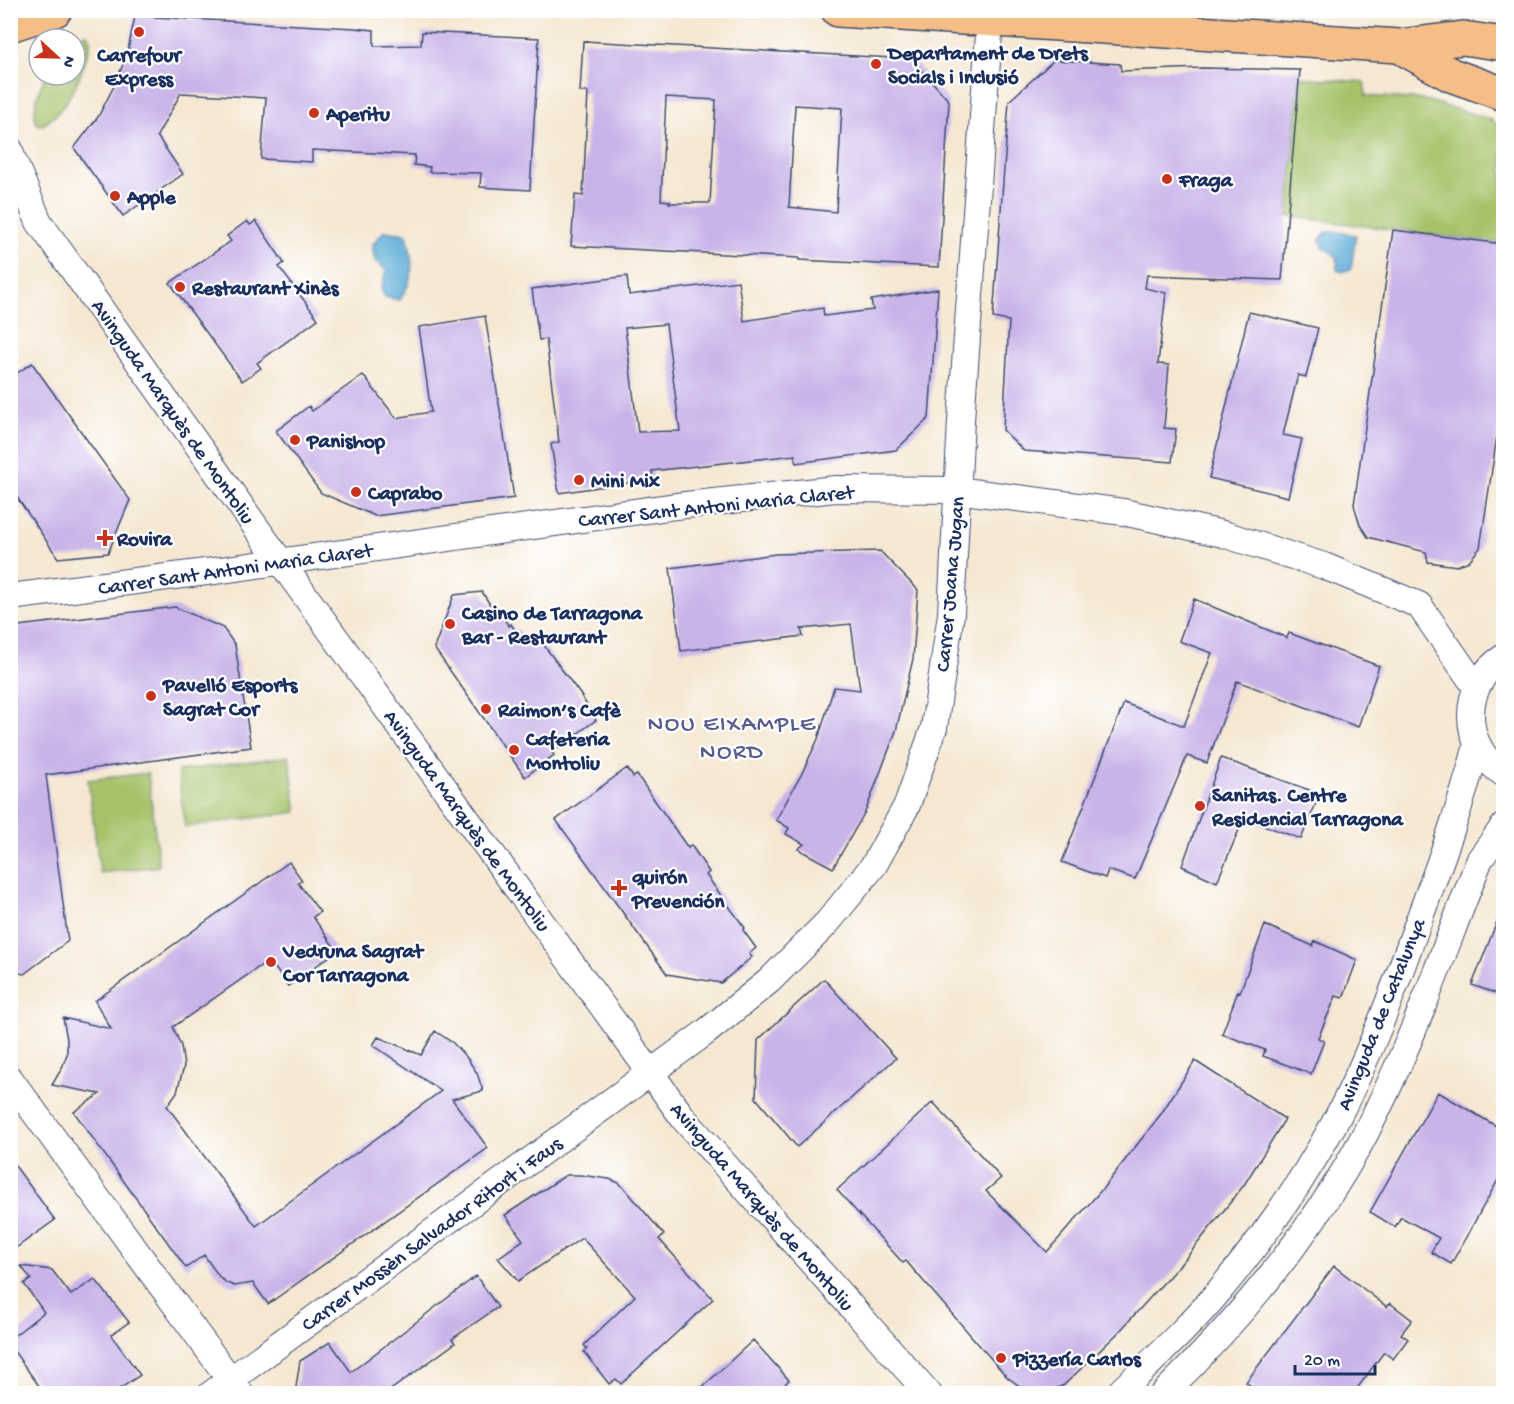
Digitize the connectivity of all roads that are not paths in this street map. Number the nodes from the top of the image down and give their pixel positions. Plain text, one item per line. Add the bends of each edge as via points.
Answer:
1 (13, 10) edge
2 (55, 10) edge
3 (838, 10) edge
4 (10, 18) edge
5 (1010, 18) edge
6 (10, 25) edge
7 (1503, 44) edge
8 (1399, 45) junction
9 (1503, 94) edge
10 (10, 150) edge
11 (10, 205) edge
12 (39, 222) junction
13 (957, 490) junction
14 (280, 561) junction
15 (10, 597) edge
16 (1503, 657) edge
17 (1476, 687) junction
18 (1477, 745) junction
19 (1503, 774) edge
20 (1503, 826) edge
21 (651, 1072) junction
22 (10, 1079) edge
23 (227, 1389) edge
24 (929, 1394) edge
25 (1118, 1394) edge
26 (1162, 1394) edge

1 - 4 main road
2 - 6 main road
3 - 5 main road
5 - 8 main road
5 - 13 street, Carrer Joana Jugan
7 - 8 main road via 1463,38
8 - 9 main road via 1451,75
10 - 12 street, Avinguda Marquès de Montoliu
11 - 12 street, Avinguda Marquès de Montoliu
12 - 14 street, Avinguda Marquès de Montoliu
13 - 14 street, Carrer Sant Antoni Maria Claret via 836,489 676,506
13 - 17 street, Carrer Sant Antoni Maria Claret via 1124,512 1223,534 1324,566 1419,605
13 - 21 street, Carrer Joana Jugan via 951,614 934,728 907,805 874,865 827,923 769,981
14 - 15 street, Carrer Sant Antoni Maria Claret
14 - 21 street, Avinguda Marquès de Montoliu
16 - 17 street
17 - 18 street via 1470,716
18 - 19 street via 1488,762
18 - 25 street, Avinguda de Catalunya via 1465,791 1387,1008 1335,1121 1270,1226 1219,1291
20 - 26 street, Avinguda de Catalunya via 1480,859 1389,1086 1336,1184 1276,1268 1204,1354
21 - 23 street, Carrer Mossèn Salvador Ritort i Faus
21 - 24 street, Avinguda Marquès de Montoliu via 684,1119
22 - 23 street

